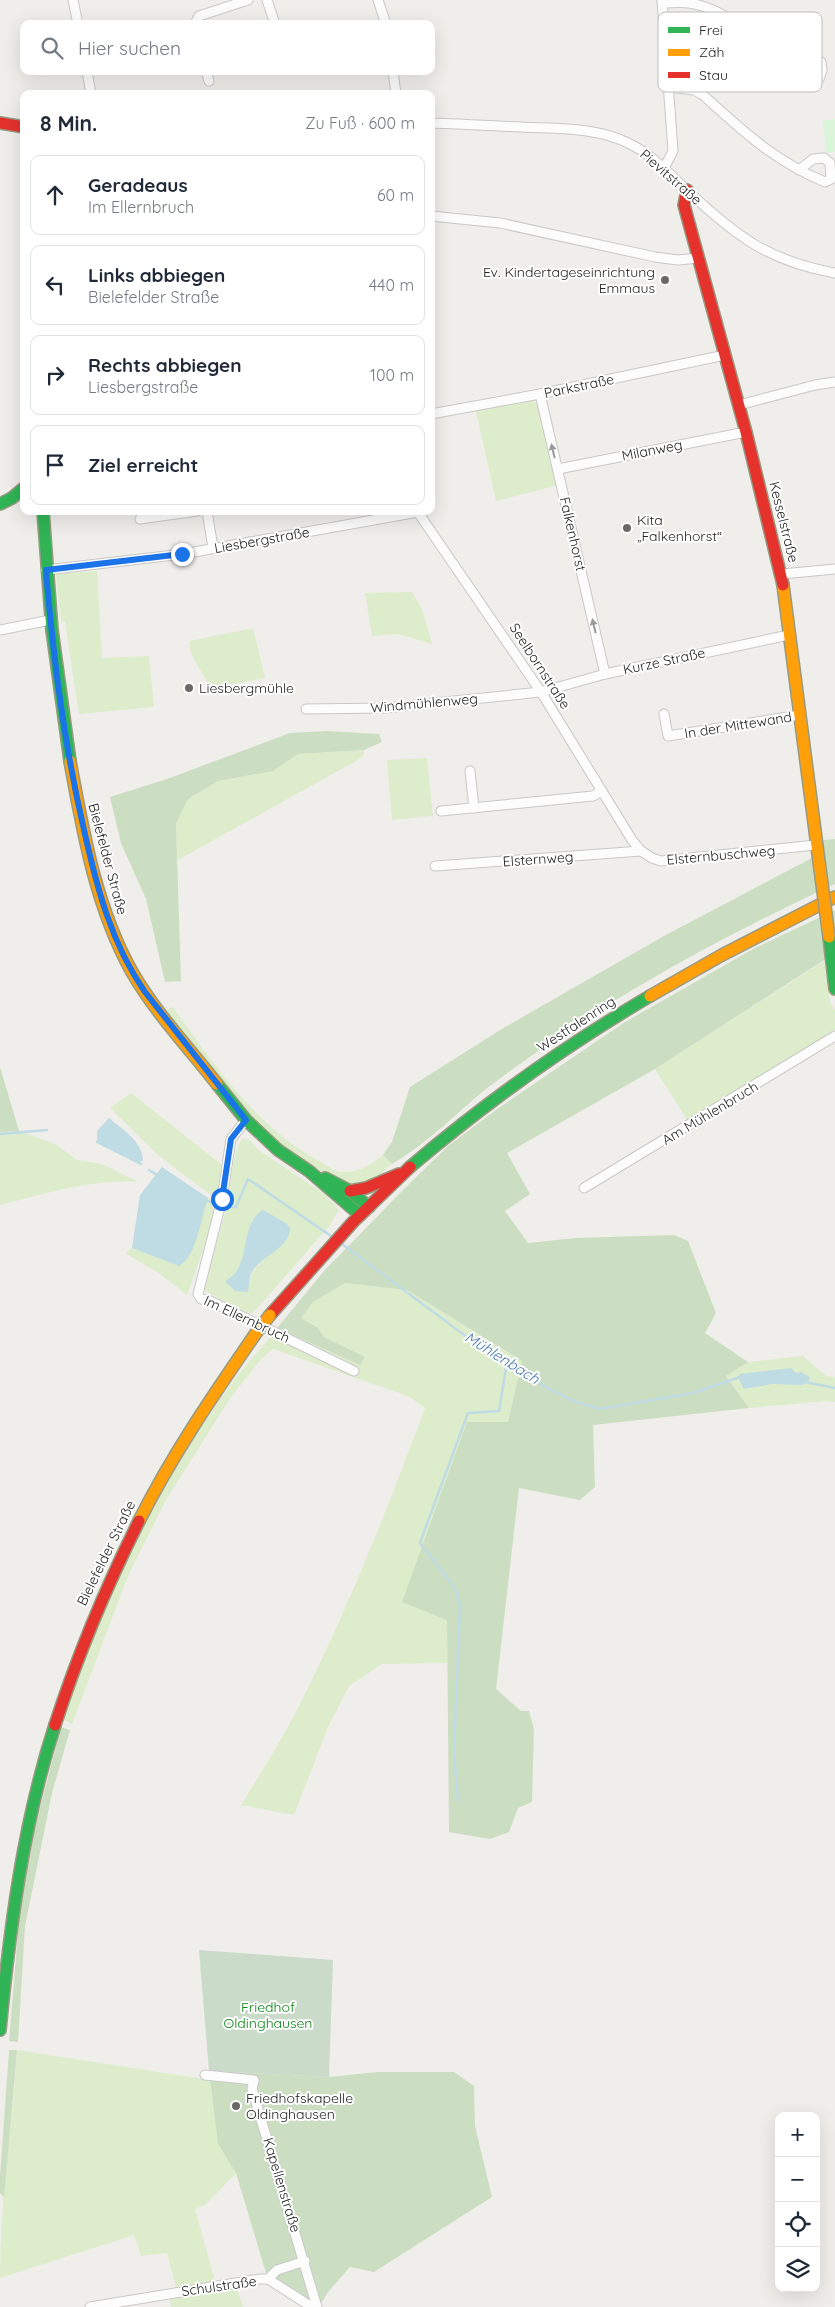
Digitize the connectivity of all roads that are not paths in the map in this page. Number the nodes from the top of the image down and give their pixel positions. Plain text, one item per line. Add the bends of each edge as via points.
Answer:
1 (73, 0) edge
2 (248, 0) edge
3 (267, 0) edge
4 (378, 0) edge
5 (662, 2) edge
6 (716, 12) edge
7 (77, 20) edge
8 (197, 20) edge
9 (274, 20) edge
10 (385, 20) edge
11 (88, 75) edge
12 (207, 75) edge
13 (394, 75) edge
14 (209, 81) dead end
15 (91, 90) edge
16 (395, 90) edge
17 (669, 92) edge
18 (698, 92) edge
19 (0, 123) edge
20 (435, 123) edge
21 (20, 126) edge
22 (664, 168) junction
23 (799, 170) dead end
24 (687, 190) junction
25 (435, 216) edge
26 (699, 258) junction
27 (835, 273) edge
28 (725, 355) junction
29 (835, 382) edge
30 (540, 394) junction
31 (739, 405) junction
32 (435, 413) edge
33 (746, 432) junction
34 (558, 469) junction
35 (18, 498) edge
36 (0, 504) edge
37 (43, 515) edge
38 (168, 515) edge
39 (209, 515) edge
40 (400, 515) edge
41 (419, 515) edge
42 (140, 519) dead end
43 (213, 548) junction
44 (835, 569) edge
45 (46, 570) junction
46 (782, 574) junction
47 (50, 620) junction
48 (0, 630) edge
49 (789, 635) junction
50 (605, 674) junction
51 (541, 692) junction
52 (306, 709) dead end
53 (664, 714) dead end
54 (800, 715) junction
55 (470, 771) dead end
56 (600, 792) junction
57 (474, 808) junction
58 (441, 810) dead end
59 (632, 840) joint
60 (816, 845) junction
61 (641, 851) junction
62 (435, 866) dead end
63 (835, 898) edge
64 (835, 989) edge
65 (835, 1036) edge
66 (246, 1120) junction
67 (309, 1171) junction
68 (405, 1172) junction
69 (584, 1188) dead end
70 (350, 1191) junction
71 (369, 1207) junction
72 (360, 1215) junction
73 (354, 1371) dead end
74 (0, 2030) edge
75 (205, 2075) dead end
76 (305, 2261) junction
77 (268, 2279) junction
78 (90, 2307) edge
79 (312, 2307) edge
80 (317, 2307) edge

1 - 7 street
2 - 8 street via 199,16
3 - 9 street
4 - 10 street
5 - 6 street via 688,3
11 - 15 street
12 - 14 street
13 - 16 street
17 - 22 street via 673,151
18 - 23 street via 757,144
19 - 21 main road
20 - 22 street, Pievitstraße via 600,133 635,146
22 - 24 street, Pievitstraße
24 - 26 main road, Kesselstraße via 684,205
24 - 27 street, Pievitstraße via 725,225 756,246 785,261
25 - 26 street via 500,223 655,257
26 - 28 main road, Kesselstraße
28 - 30 street, Parkstraße
28 - 31 main road, Kesselstraße
29 - 31 street
30 - 32 street, Parkstraße
34 -> 30 street, Falkenhorst
31 - 33 main road, Kesselstraße
33 - 34 street, Milanweg
33 - 46 main road, Kesselstraße
50 -> 34 street, Falkenhorst
35 - 36 main road
37 - 45 main road, Bielefelder Straße
38 - 42 street
39 - 43 street
40 - 43 street, Liesbergstraße
41 - 51 street, Seelbornstraße
43 - 45 street, Liesbergstraße
44 - 46 street
45 - 47 main road, Bielefelder Straße
46 - 49 main road, Kesselstraße
47 - 48 street
47 - 66 main road, Bielefelder Straße via 76,798 96,882 117,946 145,992
49 - 50 street, Kurze Straße
49 - 54 main road, Kesselstraße
50 - 51 street, Kurze Straße
51 - 52 street, Windmühlenweg via 385,708
51 - 56 street, Seelbornstraße
53 - 54 street, In der Mittewand via 668,736
54 - 60 main road, Kesselstraße
55 - 57 street
56 - 57 street via 593,796
56 - 59 street, Seelbornstraße
57 - 58 street
59 - 61 street, Elsternbuschweg
60 - 61 street, Elsternbuschweg via 661,861
60 - 64 main road, Kesselstraße, bridge
61 - 62 street, Elsternweg
63 - 68 main road, Westfalenring via 737,946 567,1047 482,1107
65 - 69 street, Am Mühlenbruch
66 - 67 main road, Bielefelder Straße via 278,1150
66 - 73 street, Im Ellernbruch via 231,1139 222,1199 198,1294 201,1299
67 - 70 main road, Bielefelder Straße
67 - 72 main road, Bielefelder Straße
68 - 70 main road
68 - 71 main road, Westfalenring
70 - 71 main road, Bielefelder Straße
71 - 72 main road, Westfalenring
72 - 74 main road, Bielefelder Straße, bridge via 270,1316 198,1415 164,1470 118,1559 78,1653 55,1721 24,1846 10,1921
75 - 76 street, Kapellenstraße via 254,2080 252,2089
76 - 77 street via 277,2270
76 - 80 street, Kapellenstraße
77 - 78 street, Schulstraße
77 - 79 street, Schulstraße

